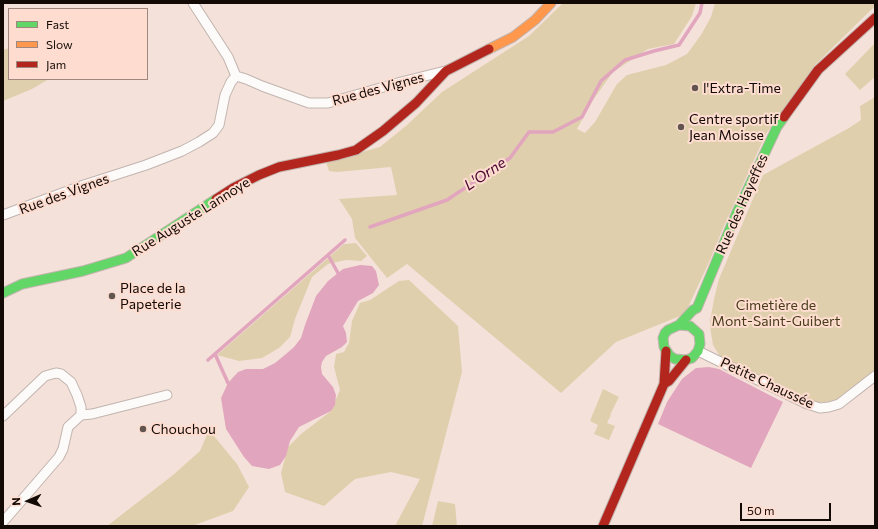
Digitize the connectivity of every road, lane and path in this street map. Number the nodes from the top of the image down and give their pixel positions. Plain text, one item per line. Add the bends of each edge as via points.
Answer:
1 (193, 3) edge
2 (551, 3) edge
3 (875, 18) edge
4 (446, 71) junction
5 (236, 76) junction
6 (3, 216) edge
7 (3, 293) edge
8 (697, 308) junction
9 (679, 325) junction
10 (697, 331) junction
11 (666, 351) junction
12 (698, 351) junction
13 (686, 360) junction
14 (875, 376) edge
15 (664, 384) junction
16 (167, 395) dead end
17 (81, 415) junction
18 (3, 416) edge
19 (3, 522) edge
20 (603, 526) edge

1 - 5 street via 228,57
2 - 4 street, Rue des Vignes via 535,20 513,37
3 - 8 street, Rue des Hayeffes via 818,70 777,127 736,214
4 - 5 street, Rue des Vignes via 328,103 310,103
4 - 7 street, Rue Auguste Lannoye via 416,103 356,150 259,174 126,258 83,271 22,284
5 - 6 street, Rue des Vignes via 225,95 219,125 213,133 199,142 146,165 84,184
8 - 9 street, Rue des Hayeffes
8 - 10 street, Rue des Hayeffes
9 - 10 street via 690,326
9 - 11 street via 665,333 663,338
10 - 12 street via 700,344
11 - 13 street via 675,359
11 - 15 street
12 - 13 street
12 - 14 street, Petite Chaussée via 820,408 839,404
13 - 15 street
15 - 20 street
16 - 17 street
17 - 18 street via 81,407 73,385 56,373 45,376
17 - 19 street via 68,427 60,457

